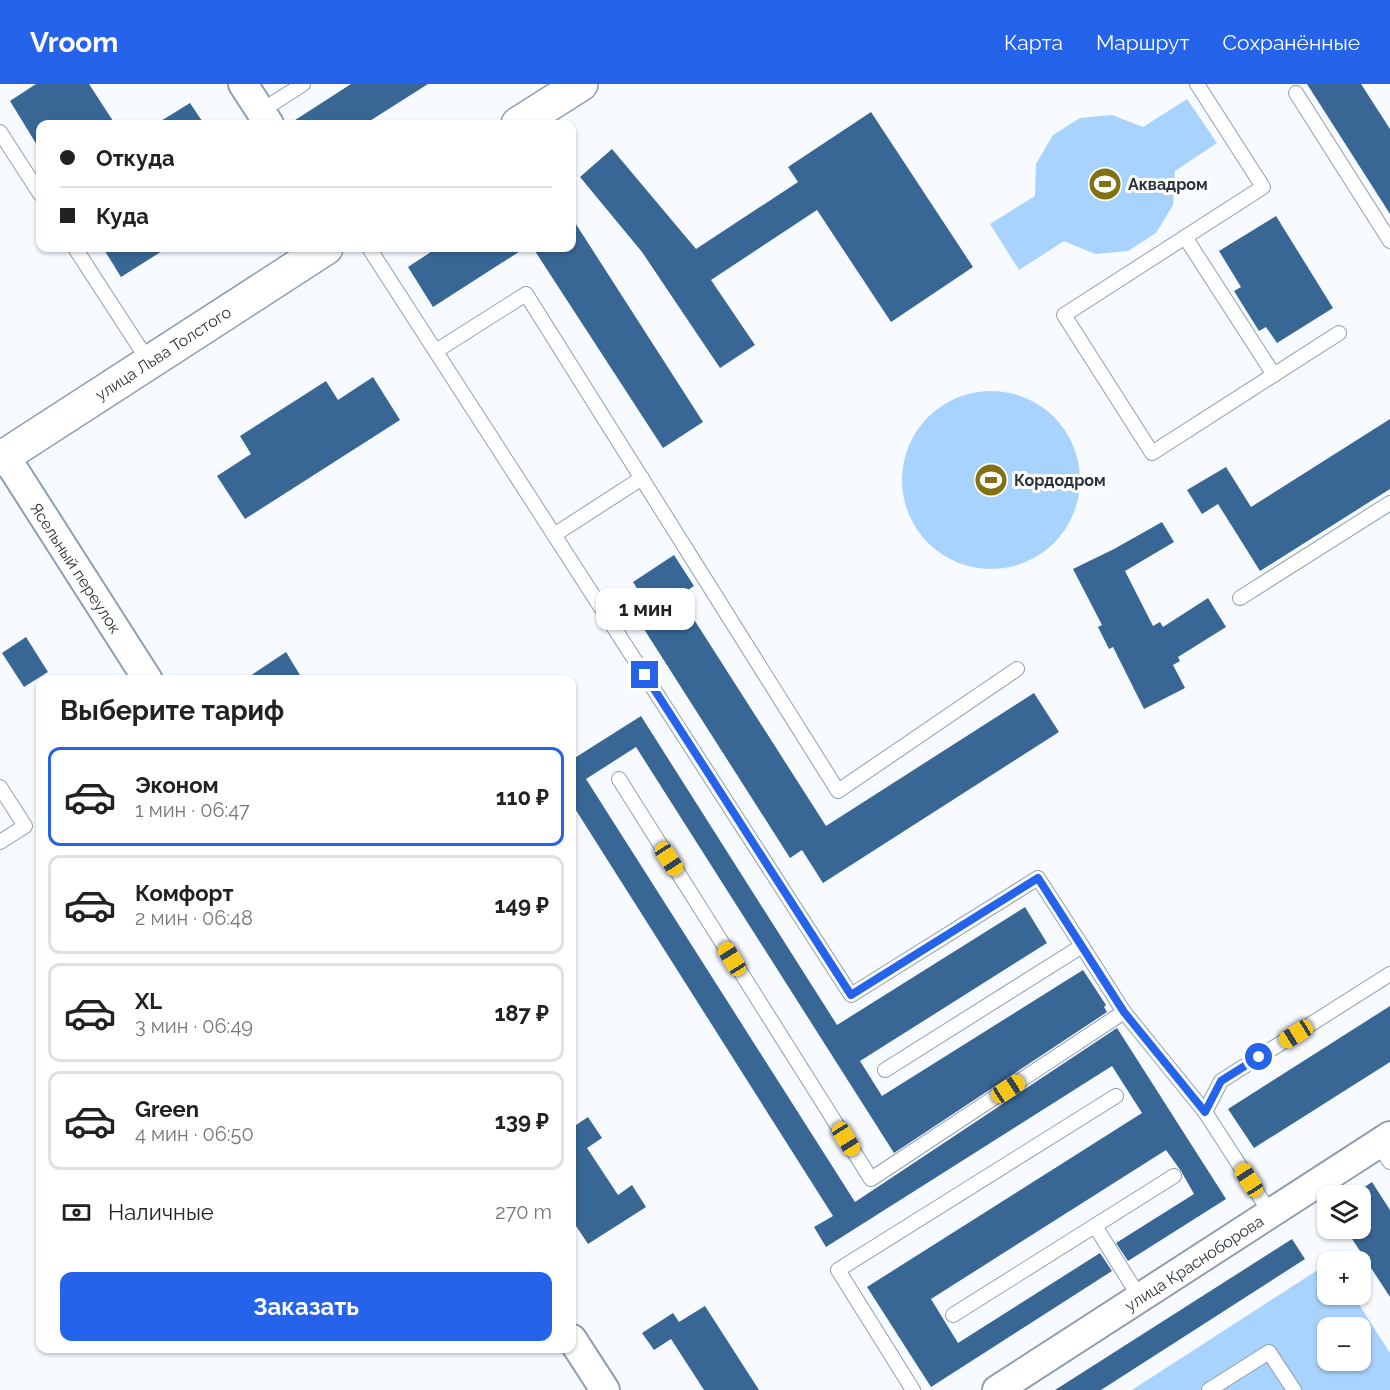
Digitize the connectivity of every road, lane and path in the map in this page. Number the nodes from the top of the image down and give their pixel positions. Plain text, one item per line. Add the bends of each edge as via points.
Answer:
1 (243, 84) edge
2 (303, 84) edge
3 (581, 84) edge
4 (1197, 84) edge
5 (1296, 93) dead end
6 (265, 118) edge
7 (524, 120) edge
8 (0, 132) edge
9 (36, 188) edge
10 (1185, 237) junction
11 (1390, 241) edge
12 (78, 252) edge
13 (320, 252) edge
14 (372, 252) edge
15 (1339, 333) dead end
16 (436, 351) junction
17 (149, 362) junction
18 (1274, 375) junction
19 (2, 457) edge
20 (642, 478) junction
21 (1390, 503) edge
22 (554, 535) junction
23 (1240, 598) dead end
24 (1017, 669) dead end
25 (145, 675) edge
26 (619, 779) dead end
27 (0, 787) edge
28 (0, 842) edge
29 (1083, 946) junction
30 (1390, 974) edge
31 (1124, 1012) junction
32 (885, 1070) dead end
33 (1116, 1096) dead end
34 (1205, 1112) junction
35 (1386, 1148) edge
36 (1174, 1176) dead end
37 (1271, 1214) junction
38 (1095, 1226) junction
39 (1140, 1298) junction
40 (953, 1315) dead end
41 (576, 1345) edge
42 (604, 1390) edge
43 (913, 1390) edge
44 (997, 1390) edge
45 (1209, 1390) edge
46 (1294, 1390) edge

1 - 6 street
2 - 6 lane
3 - 7 street
4 - 10 lane via 1263,187
5 - 11 lane
8 - 9 lane
10 - 18 lane
10 - 18 lane via 1064,315 1152,453
12 - 17 lane
13 - 17 street, улица Льва Толстого
14 - 16 lane
15 - 18 lane
16 - 20 lane via 526,294
16 - 22 lane
17 - 19 street, улица Льва Толстого
19 - 25 street, Ясельный переулок
20 - 22 lane
20 - 24 lane via 838,791
21 - 23 lane
22 - 29 lane via 851,995 1038,878
26 - 31 lane via 871,1179
27 - 28 lane via 25,826
29 - 31 lane
29 - 32 lane
30 - 34 lane via 1221,1081
31 - 34 lane
33 - 43 lane via 838,1270
34 - 37 lane
35 - 37 street, улица Красноборова
36 - 38 lane
37 - 39 street, улица Красноборова
38 - 39 lane
38 - 40 lane
39 - 44 street, улица Красноборова
41 - 42 street
45 - 46 lane via 1269,1352

